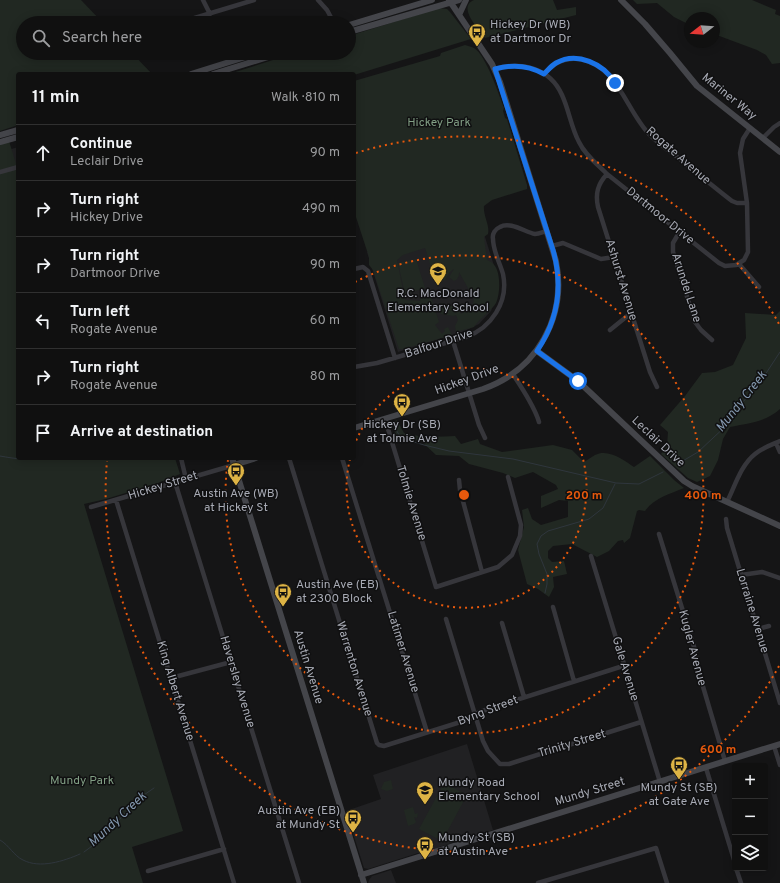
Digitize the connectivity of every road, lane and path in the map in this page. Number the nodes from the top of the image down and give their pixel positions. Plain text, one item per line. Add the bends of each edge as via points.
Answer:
1 (203, 0) edge
2 (254, 0) edge
3 (318, 0) edge
4 (428, 0) edge
5 (459, 0) edge
6 (466, 0) edge
7 (621, 0) edge
8 (449, 1) edge
9 (210, 14) junction
10 (459, 15) junction
11 (203, 16) edge
12 (330, 16) edge
13 (356, 23) edge
14 (356, 30) edge
15 (241, 60) edge
16 (256, 60) edge
17 (495, 69) junction
18 (212, 72) edge
19 (544, 74) junction
20 (780, 123) edge
21 (750, 128) junction
22 (16, 131) edge
23 (0, 135) edge
24 (16, 138) edge
25 (763, 138) junction
26 (0, 142) edge
27 (780, 152) edge
28 (16, 167) edge
29 (0, 172) edge
30 (607, 174) junction
31 (747, 203) junction
32 (547, 231) junction
33 (680, 231) junction
34 (552, 246) junction
35 (614, 257) junction
36 (739, 264) junction
37 (356, 268) edge
38 (759, 287) dead end
39 (631, 313) junction
40 (610, 330) dead end
41 (712, 340) dead end
42 (453, 341) junction
43 (537, 351) junction
44 (395, 358) junction
45 (356, 367) edge
46 (513, 374) junction
47 (657, 387) dead end
48 (469, 393) junction
49 (385, 419) junction
50 (539, 422) dead end
51 (356, 427) edge
52 (485, 438) dead end
53 (778, 442) edge
54 (780, 452) edge
55 (181, 460) edge
56 (290, 460) edge
57 (343, 460) edge
58 (233, 461) edge
59 (508, 477) dead end
60 (186, 479) junction
61 (459, 480) dead end
62 (175, 482) junction
63 (116, 500) junction
64 (727, 502) junction
65 (91, 507) dead end
66 (726, 518) dead end
67 (780, 526) edge
68 (659, 534) dead end
69 (591, 556) dead end
70 (482, 572) junction
71 (741, 575) junction
72 (780, 578) edge
73 (553, 607) dead end
74 (446, 618) dead end
75 (502, 623) dead end
76 (768, 626) dead end
77 (758, 629) junction
78 (231, 662) junction
79 (623, 666) junction
80 (171, 678) junction
81 (574, 681) junction
82 (524, 697) junction
83 (780, 703) edge
84 (475, 715) junction
85 (641, 722) junction
86 (427, 732) junction
87 (377, 743) joint
88 (777, 745) edge
89 (725, 761) junction
90 (780, 766) edge
91 (706, 768) junction
92 (660, 782) junction
93 (224, 849) junction
94 (732, 853) edge
95 (148, 871) dead end
96 (737, 871) edge
97 (361, 875) junction
98 (234, 883) edge
99 (299, 883) edge
100 (364, 883) edge
101 (538, 883) edge
102 (667, 883) edge
103 (741, 883) edge

1 - 9 street
2 - 9 street
3 - 12 street
4 - 13 street
5 - 8 street
6 - 10 street
7 - 21 street, Mariner Way via 670,52 696,86
8 - 10 street, Hickey Drive
8 - 14 street
9 - 11 street
10 - 17 street, Hickey Drive
15 - 18 street
16 - 18 street
17 - 19 street, Dartmoor Drive via 523,66
17 - 32 street, Hickey Drive
19 - 30 street, Dartmoor Drive via 562,94 582,148
19 - 31 street, Rogate Avenue via 557,62 569,59 584,60 600,67 613,79 641,124 653,138 732,201 737,204
20 - 25 street
21 - 25 street, Mariner Way
21 - 31 street via 743,139 740,153
22 - 23 street
24 - 26 street
25 - 27 street, Mariner Way
28 - 29 street
30 - 33 street, Dartmoor Drive
30 - 35 street, Ashurst Avenue via 598,188 596,198
31 - 36 street via 748,252
32 - 34 street, Hickey Drive
32 - 42 street, Balfour Drive via 535,234 507,225 496,230 493,240 504,284 500,306 482,328 472,335
33 - 36 street, Dartmoor Drive via 722,265
33 - 41 street, Arundel Lane via 673,243 673,252 695,322
34 - 35 street via 563,243 601,259
34 - 43 street, Hickey Drive via 558,275 557,304 551,325
35 - 39 street, Ashurst Avenue
36 - 38 street
37 - 44 street via 365,268 368,272
39 - 40 street
39 - 47 street, Ashurst Avenue
42 - 44 street, Balfour Drive
42 - 48 street
43 - 46 street, Hickey Drive
43 - 64 street, Leclair Drive via 578,381 684,481
44 - 45 street, Balfour Drive
46 - 48 street, Hickey Drive via 492,386
46 - 50 street
48 - 49 street, Hickey Drive
48 - 52 street
49 - 51 street, Hickey Drive
49 - 70 street, Tolmie Avenue via 436,587
53 - 54 street
53 - 64 street via 758,451 749,459
55 - 60 street
56 - 87 street, Warrenton Avenue
57 - 86 street, Latimer Avenue
58 - 60 street, Hickey Street
58 - 97 street, Austin Avenue
59 - 70 street via 521,532 509,558 498,567
60 - 62 street, Hickey Street
61 - 70 street
62 - 63 street, Hickey Street
62 - 78 street, Haversley Avenue
63 - 65 street, Hickey Street
63 - 80 street, King Albert Avenue
64 - 67 street, Leclair Drive
66 - 71 street, Lorraine Avenue
68 - 89 street, Kugler Avenue via 695,650 699,674
69 - 79 street, Gale Avenue
71 - 72 street via 762,572
71 - 77 street, Lorraine Avenue
73 - 81 street
74 - 84 street
75 - 82 street
76 - 77 street
77 - 83 street, Lorraine Avenue
78 - 80 street
78 - 99 street, Haversley Avenue
79 - 81 street, Byng Street
79 - 85 street, Gale Avenue
80 - 93 street, King Albert Avenue
81 - 82 street, Byng Street
82 - 84 street, Byng Street
84 - 85 street, Trinity Street via 486,747 502,764 509,764
84 - 86 street, Byng Street via 470,719
85 - 92 street, Gale Avenue
86 - 87 street, Byng Street via 384,746
88 - 89 street, Mundy Street
88 - 90 street
89 - 91 street, Mundy Street
91 - 92 street, Mundy Street
91 - 94 street
92 - 97 street, Mundy Street
93 - 95 street
93 - 98 street, King Albert Avenue
96 - 103 street
97 - 100 street, Austin Avenue
101 - 102 street via 656,848

